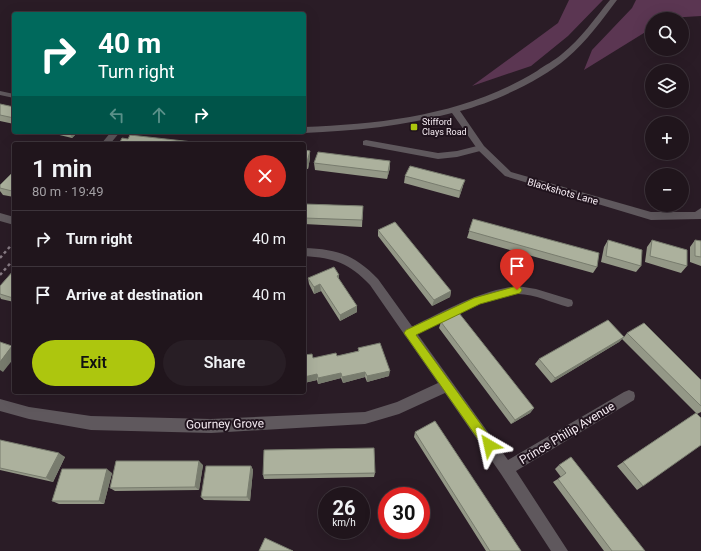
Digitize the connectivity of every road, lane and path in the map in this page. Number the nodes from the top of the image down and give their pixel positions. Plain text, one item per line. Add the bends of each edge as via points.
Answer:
1 (614, 0) edge
2 (0, 93) edge
3 (12, 96) edge
4 (454, 109) junction
5 (306, 130) edge
6 (114, 134) edge
7 (107, 142) edge
8 (366, 143) dead end
9 (480, 148) junction
10 (701, 212) edge
11 (0, 217) edge
12 (12, 220) edge
13 (12, 244) edge
14 (306, 252) edge
15 (0, 258) edge
16 (12, 261) edge
17 (0, 275) edge
18 (568, 303) dead end
19 (409, 333) junction
20 (446, 386) junction
21 (628, 396) dead end
22 (0, 405) edge
23 (506, 469) junction
24 (560, 551) edge

1 - 4 street via 568,54 532,80 497,96
2 - 3 street
4 - 5 street via 410,120 337,130
4 - 9 street, Blackshots Lane
6 - 7 street
8 - 9 lane via 438,156
9 - 10 street, Blackshots Lane via 508,174 628,210 651,216 697,216
11 - 12 street
13 - 15 path
14 - 19 street via 339,256 354,263 374,282
16 - 17 path
18 - 19 lane via 527,291 505,292 478,301
19 - 20 street
20 - 22 street, Gourney Grove via 399,408 365,418 219,425 91,423 29,413
20 - 23 street
21 - 23 street, Prince Philip Avenue
23 - 24 street

